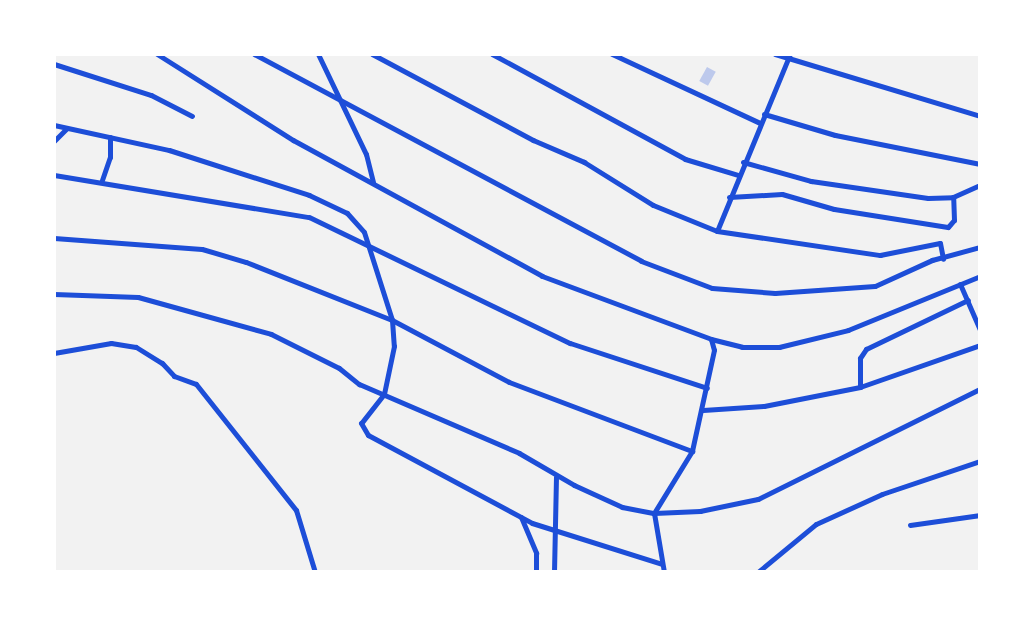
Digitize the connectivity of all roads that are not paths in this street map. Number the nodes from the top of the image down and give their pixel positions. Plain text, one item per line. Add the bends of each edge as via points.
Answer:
1 (157, 54) edge
2 (254, 54) edge
3 (318, 54) edge
4 (372, 54) edge
5 (492, 54) edge
6 (612, 54) edge
7 (775, 54) edge
8 (788, 57) edge
9 (54, 64) edge
10 (335, 95) junction
11 (764, 114) junction
12 (192, 116) dead end
13 (980, 116) edge
14 (760, 122) junction
15 (54, 125) edge
16 (66, 129) junction
17 (110, 137) junction
18 (54, 141) edge
19 (743, 162) junction
20 (980, 164) edge
21 (54, 175) edge
22 (738, 175) junction
23 (102, 180) junction
24 (373, 182) junction
25 (980, 185) edge
26 (729, 197) junction
27 (954, 197) junction
28 (717, 230) junction
29 (54, 238) edge
30 (369, 243) junction
31 (980, 247) edge
32 (943, 259) junction
33 (980, 276) edge
34 (961, 284) junction
35 (54, 294) edge
36 (968, 300) junction
37 (392, 320) junction
38 (980, 330) edge
39 (710, 339) junction
40 (980, 345) edge
41 (54, 353) edge
42 (860, 387) junction
43 (707, 388) junction
44 (980, 389) edge
45 (384, 394) junction
46 (703, 410) junction
47 (692, 451) junction
48 (980, 461) edge
49 (556, 477) junction
50 (653, 513) junction
51 (980, 515) edge
52 (521, 517) junction
53 (910, 525) dead end
54 (557, 530) junction
55 (662, 564) junction
56 (315, 572) edge
57 (536, 572) edge
58 (554, 572) edge
59 (664, 572) edge
60 (758, 572) edge

1 - 24 street via 293,140
2 - 10 street
3 - 10 street
4 - 28 street via 533,140 584,162 653,205
5 - 22 street via 685,159
6 - 14 street
7 - 8 street
8 - 11 street
8 - 13 street
9 - 12 street via 151,95
10 - 24 street via 366,154
10 - 32 street via 421,146 640,261 712,288 775,293 875,286
11 - 14 street
11 - 20 street via 835,135
14 - 19 street
15 - 16 street
16 - 17 street
16 - 18 street
17 - 23 street via 110,157
17 - 30 street via 169,150 323,200 355,219
19 - 22 street
19 - 27 street via 811,180 928,198
21 - 23 street
22 - 26 street
23 - 30 street via 305,216
24 - 39 street via 542,276
25 - 27 street
26 - 27 street via 782,194 834,209 948,227 954,220
26 - 28 street
28 - 32 street via 880,255 940,243
29 - 37 street via 207,250 303,282
30 - 37 street
30 - 43 street via 570,343
31 - 32 street
33 - 34 street
34 - 36 street
34 - 39 street via 848,330 779,347 742,347
35 - 45 street via 138,297 271,334
36 - 38 street
36 - 42 street via 866,349 860,358
37 - 45 street via 394,346
37 - 47 street via 509,382
39 - 43 street via 713,350
40 - 42 street
41 - 56 street via 111,343 136,347 163,363 174,376 194,382 296,510
42 - 46 street via 764,406
43 - 46 street
44 - 50 street via 769,495 700,511
45 - 49 street via 519,453
45 - 52 street via 362,419 368,435
46 - 47 street
47 - 50 street
48 - 60 street via 882,494 816,524
49 - 50 street via 622,507
49 - 54 street
50 - 55 street
51 - 53 street
52 - 54 street
52 - 57 street via 536,553
54 - 55 street
54 - 58 street via 551,545
55 - 59 street

